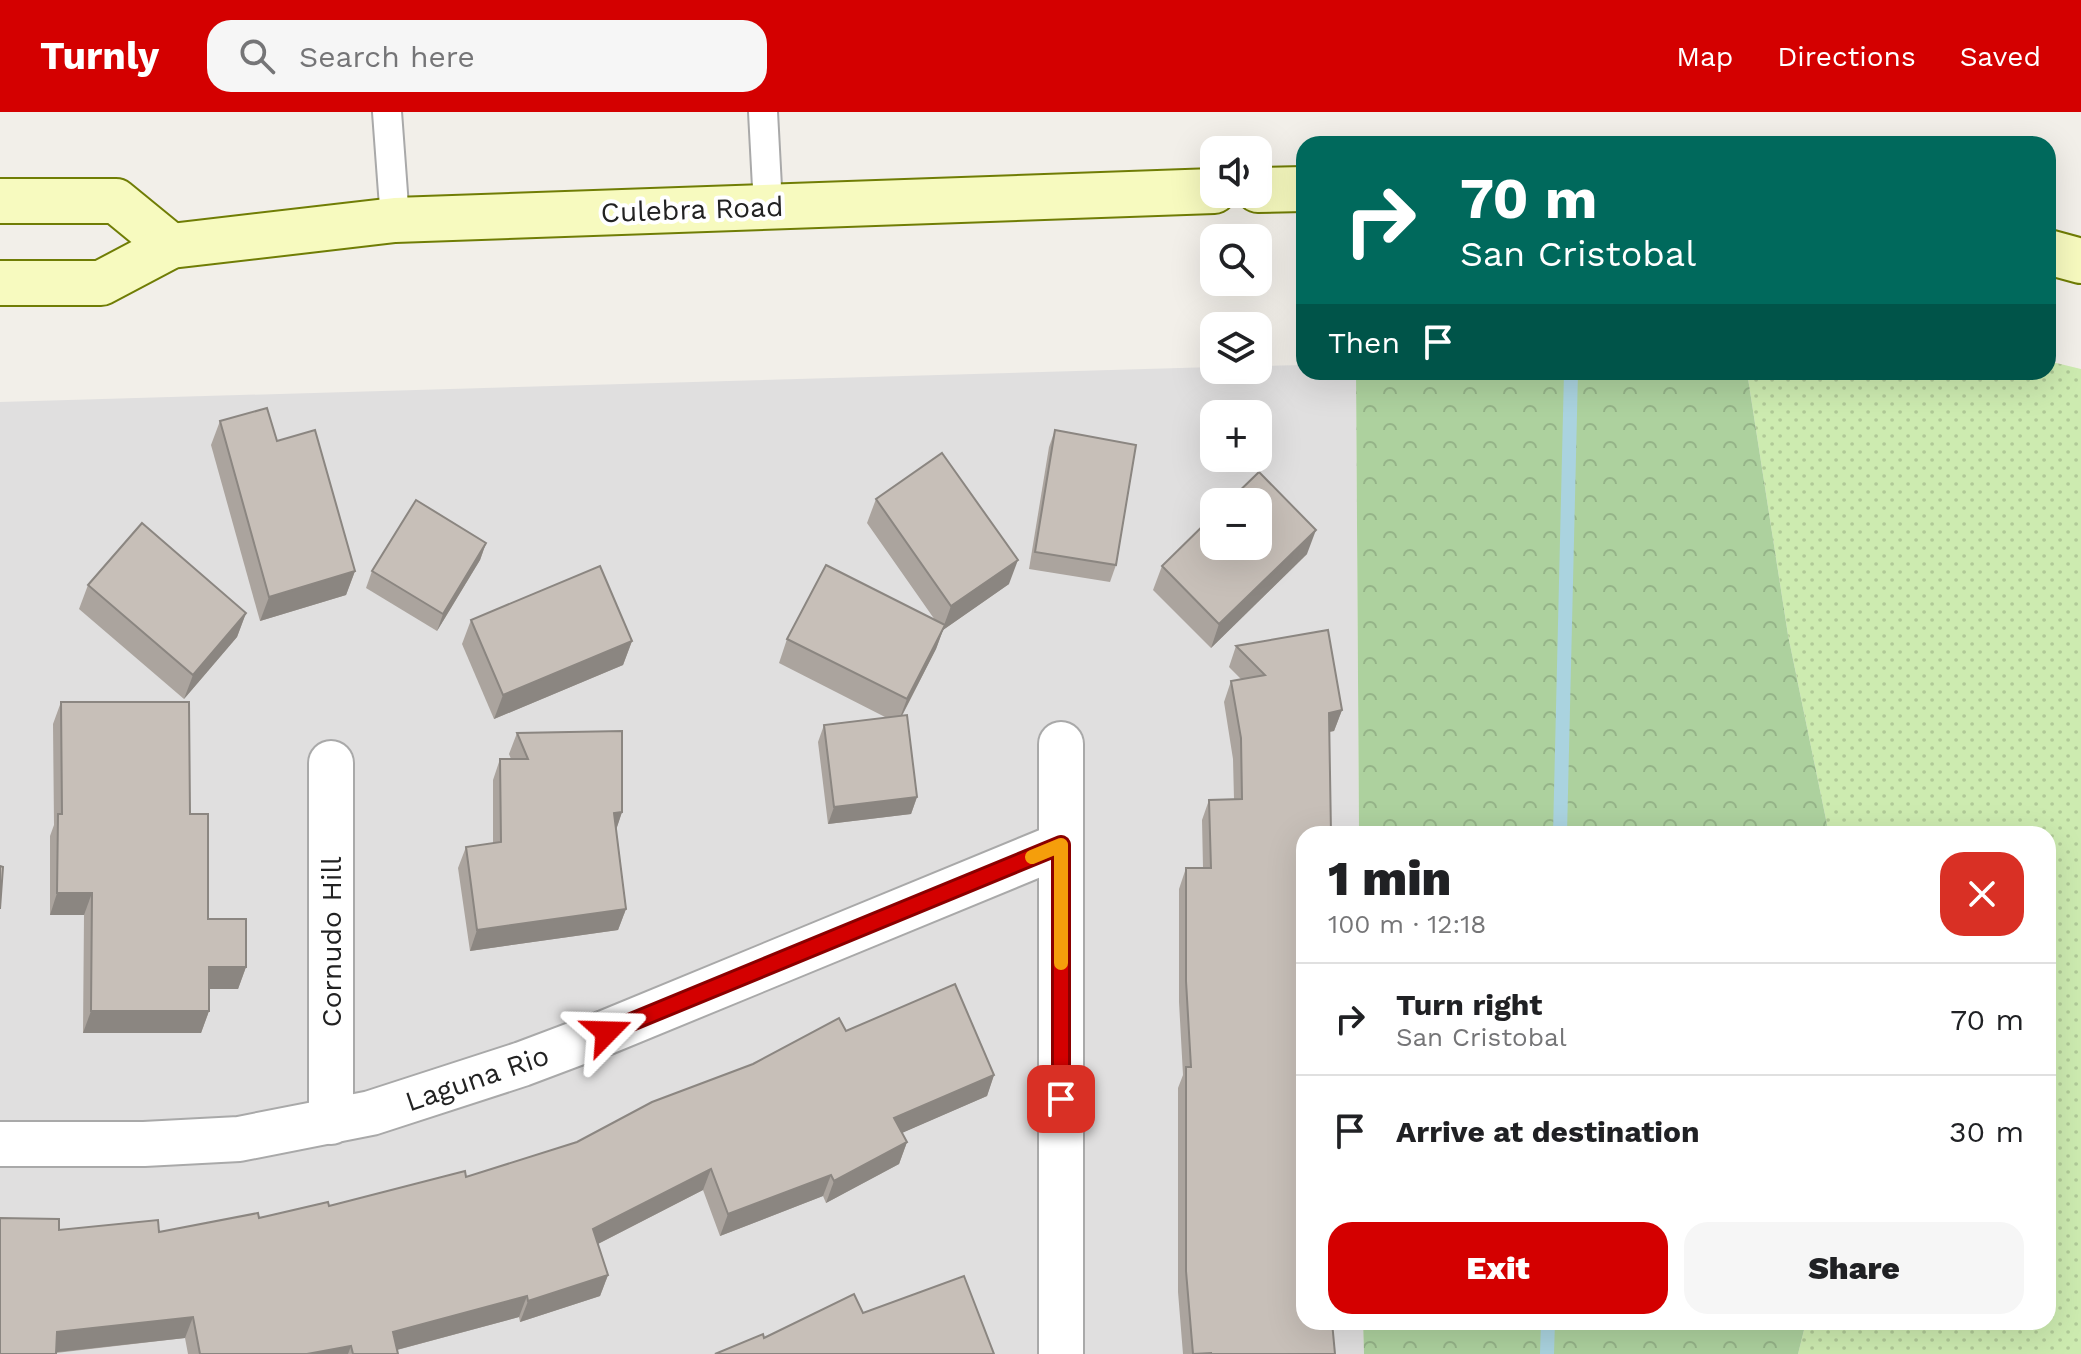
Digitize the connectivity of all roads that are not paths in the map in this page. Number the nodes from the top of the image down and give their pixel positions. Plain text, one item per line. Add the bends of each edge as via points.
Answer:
1 (387, 112) edge
2 (763, 112) edge
3 (1296, 189) edge
4 (1272, 190) edge
5 (1200, 191) edge
6 (0, 201) edge
7 (768, 206) junction
8 (395, 220) junction
9 (171, 246) junction
10 (2056, 254) edge
11 (2081, 261) edge
12 (0, 283) edge
13 (1061, 744) dead end
14 (331, 763) dead end
15 (1061, 845) junction
16 (331, 1122) junction
17 (0, 1144) edge
18 (1061, 1354) edge

1 - 8 lane
2 - 7 lane
3 - 4 main road
5 - 7 main road, Culebra Road
6 - 9 main road via 116,201
7 - 8 main road, Culebra Road
8 - 9 main road, Culebra Road
9 - 12 main road, Culebra Road via 101,283
10 - 11 main road
13 - 15 street
14 - 16 street, Cornudo Hill
15 - 16 street, Laguna Rio via 522,1064
15 - 18 street
16 - 17 street, Laguna Rio via 239,1139

